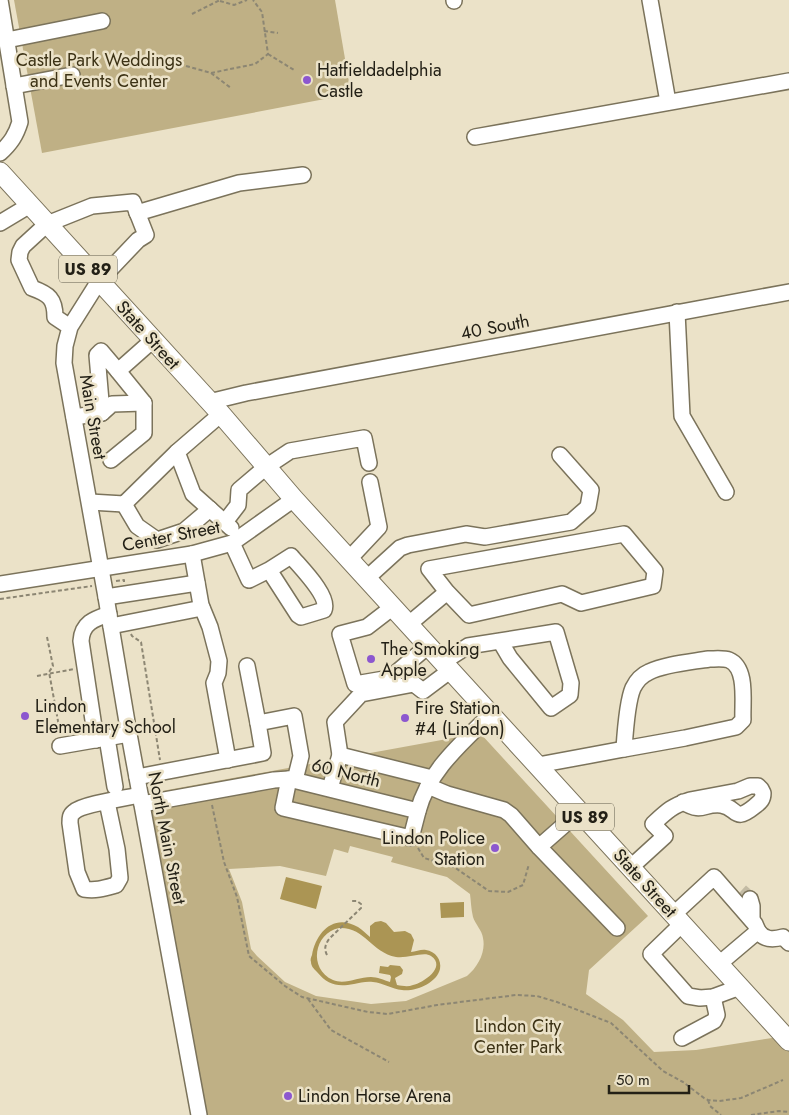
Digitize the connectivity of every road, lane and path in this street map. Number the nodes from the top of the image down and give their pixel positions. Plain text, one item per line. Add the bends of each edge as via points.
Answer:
1 (0, 0) edge
2 (220, 0) edge
3 (247, 0) edge
4 (253, 0) edge
5 (650, 0) edge
6 (192, 14) dead end
7 (102, 21) dead end
8 (264, 32) junction
9 (278, 33) dead end
10 (7, 40) junction
11 (268, 54) junction
12 (186, 66) dead end
13 (294, 70) dead end
14 (211, 74) junction
15 (72, 75) dead end
16 (789, 81) edge
17 (14, 86) junction
18 (231, 88) dead end
19 (668, 102) junction
20 (475, 137) dead end
21 (0, 153) edge
22 (0, 172) edge
23 (303, 175) dead end
24 (30, 205) junction
25 (137, 213) junction
26 (0, 223) edge
27 (47, 224) junction
28 (99, 281) junction
29 (789, 292) edge
30 (677, 312) junction
31 (70, 327) junction
32 (153, 340) junction
33 (118, 371) junction
34 (144, 403) junction
35 (215, 408) junction
36 (102, 413) junction
37 (74, 417) junction
38 (177, 452) junction
39 (560, 455) dead end
40 (111, 460) dead end
41 (369, 463) dead end
42 (266, 467) junction
43 (370, 482) dead end
44 (726, 492) dead end
45 (294, 499) junction
46 (90, 502) junction
47 (124, 504) junction
48 (210, 509) junction
49 (225, 522) junction
50 (157, 540) junction
51 (237, 540) junction
52 (192, 554) junction
53 (349, 559) junction
54 (157, 560) junction
55 (101, 568) junction
56 (269, 570) dead end
57 (367, 578) junction
58 (197, 583) junction
59 (0, 584) edge
60 (105, 590) junction
61 (447, 592) junction
62 (125, 595) junction
63 (0, 599) edge
64 (386, 600) junction
65 (202, 608) junction
66 (110, 620) junction
67 (129, 623) junction
68 (409, 624) junction
69 (47, 637) dead end
70 (500, 641) junction
71 (428, 646) junction
72 (248, 666) dead end
73 (447, 666) junction
74 (76, 668) dead end
75 (50, 673) junction
76 (37, 676) dead end
77 (491, 714) junction
78 (258, 723) junction
79 (129, 734) junction
80 (60, 739) joint
81 (102, 739) junction
82 (624, 749) junction
83 (340, 755) junction
84 (228, 760) junction
85 (538, 765) junction
86 (162, 772) junction
87 (137, 777) junction
88 (292, 780) junction
89 (430, 782) junction
90 (115, 787) dead end
91 (330, 788) junction
92 (141, 800) junction
93 (107, 802) junction
94 (683, 802) junction
95 (210, 804) dead end
96 (418, 811) junction
97 (580, 811) junction
98 (417, 846) dead end
99 (539, 847) junction
100 (529, 864) dead end
101 (631, 867) junction
102 (724, 888) junction
103 (350, 901) dead end
104 (678, 919) junction
105 (755, 925) junction
106 (617, 928) dead end
107 (789, 943) edge
108 (328, 956) dead end
109 (718, 964) junction
110 (740, 987) junction
111 (714, 997) junction
112 (308, 999) junction
113 (682, 1038) dead end
114 (789, 1041) edge
115 (390, 1062) dead end
116 (783, 1080) dead end
117 (708, 1100) junction
118 (789, 1112) edge
119 (199, 1115) edge
120 (721, 1115) edge
121 (751, 1115) edge

1 - 10 street
2 - 3 path via 234,5
2 - 6 path
4 - 8 path via 262,12
5 - 19 street
7 - 10 street
8 - 9 path
8 - 11 path
10 - 17 street
11 - 13 path
11 - 14 path via 255,64
12 - 14 path
14 - 18 path
15 - 17 street
16 - 19 street
17 - 21 street via 20,122 16,136
19 - 20 street
22 - 24 main road, State Street / US 89
23 - 25 street via 239,183
24 - 26 street
24 - 27 main road, State Street / US 89
25 - 27 street via 133,202 92,206
25 - 28 street, Main Street via 146,235
27 - 28 main road, State Street / US 89
27 - 31 street via 23,246 19,260 32,288 49,296 55,318
28 - 31 street, Main Street
28 - 32 main road, State Street / US 89
29 - 30 street, 40 South
30 - 35 street, 40 South via 246,393
30 - 44 street via 682,416
31 - 37 street, Main Street via 64,363
32 - 33 street
32 - 35 main road, State Street / US 89
33 - 34 street
33 - 36 street via 100,351 97,355
34 - 36 street via 112,404
34 - 40 street via 144,432
35 - 38 street
35 - 42 main road, State Street / US 89
36 - 37 street
37 - 46 street, Main Street
38 - 47 street
38 - 48 street via 193,494
39 - 57 street via 591,490 588,507 571,522 485,537 466,534 408,545 400,548
41 - 42 street via 364,438 290,451
42 - 45 main road, State Street / US 89
42 - 49 street via 239,490 238,505
43 - 53 street via 379,527
45 - 51 street, Center Street
45 - 53 main road, US 89
46 - 47 street
46 - 55 street, Main Street
47 - 50 street via 137,526
48 - 49 street
48 - 50 street via 184,531
49 - 51 street
50 - 54 street
51 - 52 street, Center Street
51 - 56 street via 249,580
52 - 54 street, Center Street
52 - 58 street
53 - 57 main road, US 89
54 - 55 street, Center Street
55 - 59 street, Center Street
55 - 60 street, North Main Street
57 - 64 main road, US 89
58 - 62 street
58 - 65 street
60 - 62 street
60 - 62 path via 124,580
60 - 63 path
60 - 66 street, North Main Street
61 - 61 street via 469,614 562,594 581,603 653,586 655,571 624,534 429,569
61 - 68 street
64 - 68 main road, State Street / US 89
64 - 71 street via 367,627 340,634 355,684 390,678
65 - 67 street
65 - 84 street via 219,661 214,683
66 - 67 street
66 - 79 street, North Main Street
66 - 81 street via 96,618 86,624 81,634
67 - 86 path via 132,636 141,642
68 - 71 main road, State Street / US 89
69 - 75 path via 53,666
70 - 70 street via 556,632 571,683 570,695 551,708
70 - 73 street via 468,646
71 - 73 main road, State Street / US 89
72 - 78 street
73 - 77 main road, State Street / US 89
73 - 83 street via 423,691 414,684 362,694 335,722
74 - 75 path
75 - 76 path
75 - 80 path
77 - 85 main road, State Street / US 89
77 - 89 street via 440,767
78 - 84 street via 263,754
78 - 88 street via 294,716 301,756
79 - 81 street
79 - 87 street, North Main Street
80 - 81 street
81 - 90 street
82 - 82 street via 736,727 743,720 742,675 737,666 728,660 709,659 648,672 633,688
82 - 85 street
83 - 89 street
83 - 91 street
84 - 86 street
85 - 97 main road, State Street / US 89
86 - 87 street
87 - 92 street, North Main Street
88 - 91 street, 60 North
88 - 92 street, 60 North
88 - 96 street via 283,808 411,838
89 - 96 street
89 - 99 street via 447,794 504,810
91 - 96 street, 60 North
92 - 93 street, 60 North
92 - 119 street, North Main Street
93 - 93 street, 60 North via 76,810 71,815 77,872 84,888 93,890 116,885 120,878
94 - 94 street via 693,808 722,805 742,814 763,798 763,791 758,786 750,786
94 - 101 street via 673,806 653,824 665,836
95 - 112 path via 250,956 285,986
97 - 99 street
97 - 101 main road, State Street / US 89
98 - 100 path via 424,858 454,867 489,891 508,892 523,885
99 - 106 street
101 - 104 main road, State Street / US 89
102 - 104 street via 714,877
102 - 105 street
102 - 105 street via 736,888 746,895 752,906
103 - 108 path via 357,901 361,908 329,939 325,951
104 - 109 main road, State Street / US 89
104 - 111 street via 651,954 688,996
105 - 107 street via 762,936 782,937
105 - 109 street
109 - 110 main road, State Street / US 89
110 - 111 street
110 - 114 main road, State Street / US 89
111 - 113 street via 718,1015
112 - 115 path via 331,1030
112 - 117 path via 388,1014 516,995 537,996 611,1023 663,1071
116 - 117 path via 741,1098
117 - 120 path
118 - 121 path

